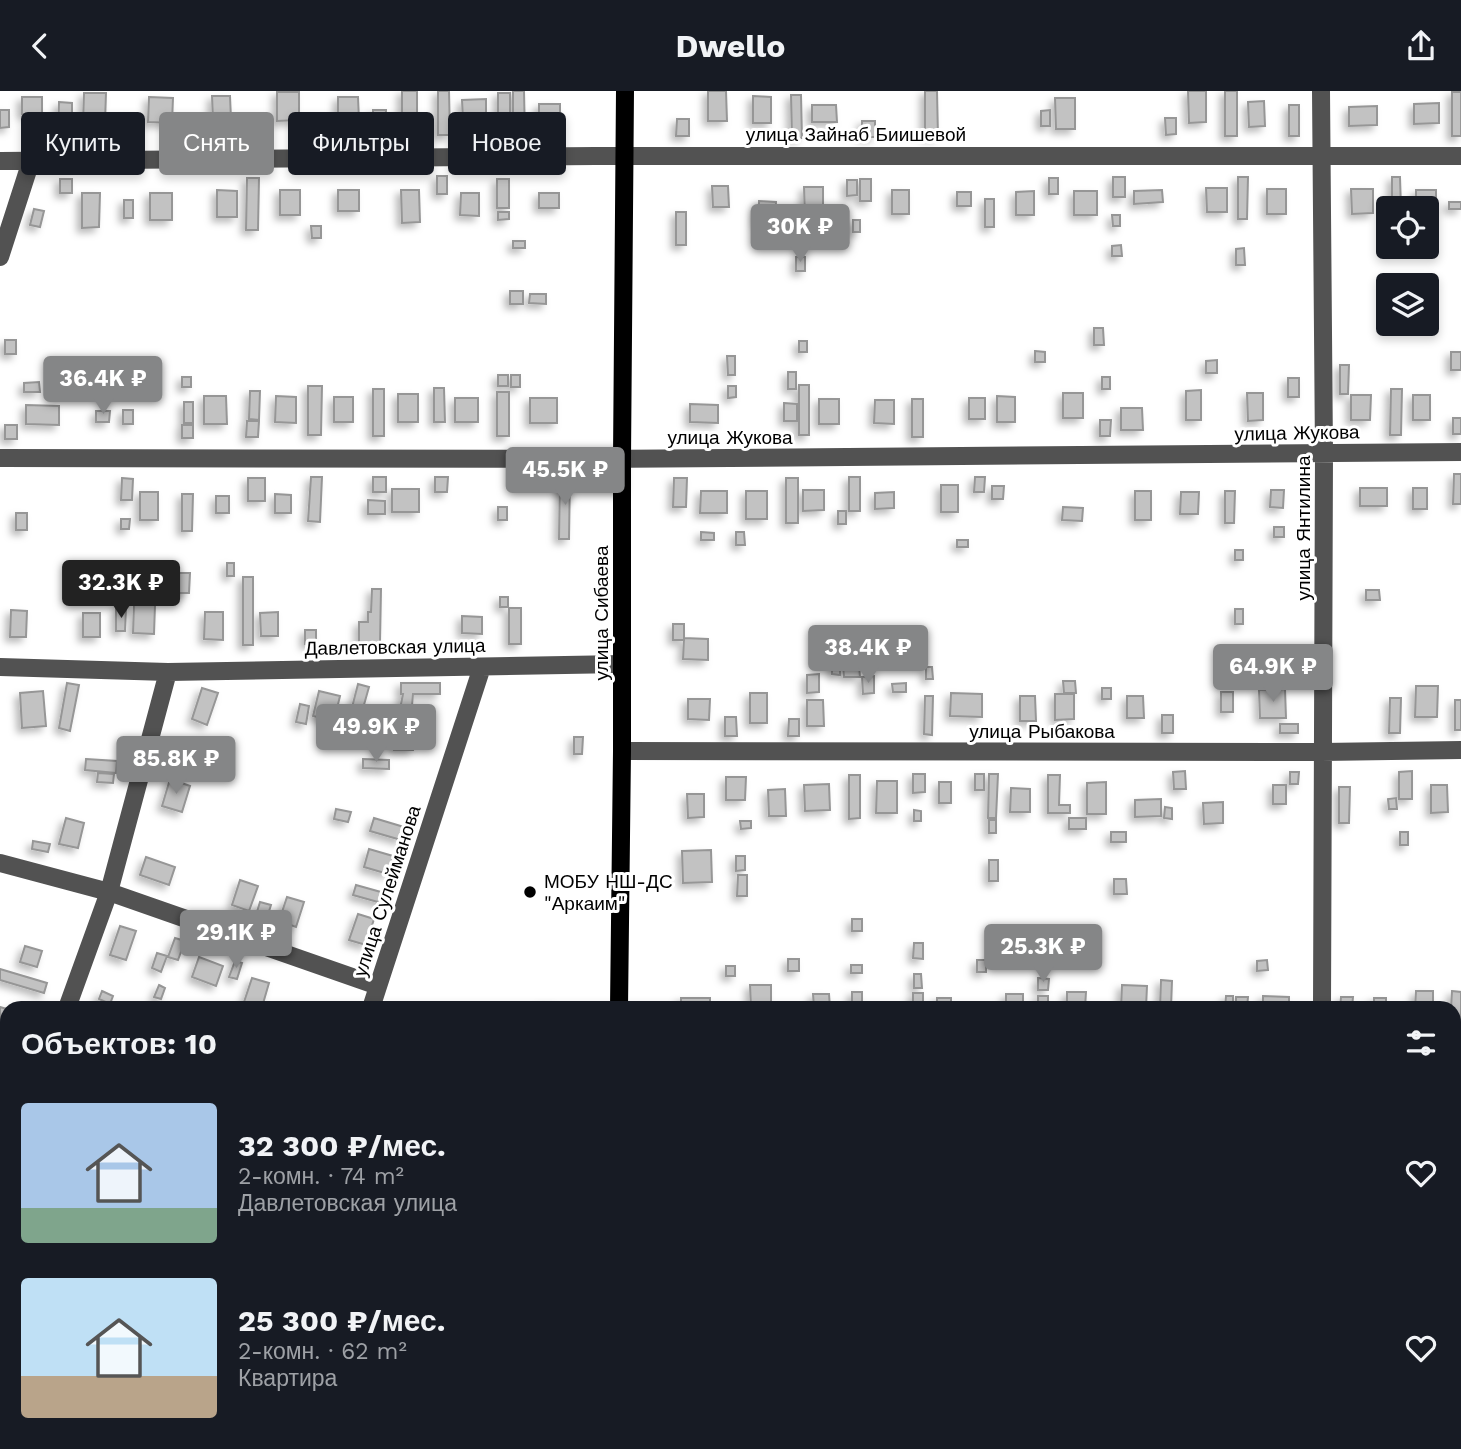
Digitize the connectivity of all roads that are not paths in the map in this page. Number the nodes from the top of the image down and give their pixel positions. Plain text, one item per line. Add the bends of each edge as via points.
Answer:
1 (625, 91) edge
2 (1321, 91) edge
3 (1320, 155) junction
4 (625, 156) junction
5 (1461, 156) edge
6 (145, 160) edge
7 (0, 161) edge
8 (21, 161) edge
9 (26, 175) edge
10 (0, 257) edge
11 (1461, 452) edge
12 (1324, 453) junction
13 (0, 458) edge
14 (622, 458) junction
15 (622, 664) junction
16 (0, 667) edge
17 (482, 667) junction
18 (168, 672) junction
19 (1461, 750) edge
20 (622, 751) junction
21 (1322, 752) junction
22 (0, 863) edge
23 (109, 892) junction
24 (378, 986) junction
25 (69, 1001) edge
26 (373, 1001) edge
27 (619, 1001) edge
28 (1322, 1001) edge

1 - 4 main road, улица Сибаева
2 - 3 street, улица Янтилина
3 - 4 street, улица Зайнаб Биишевой
3 - 5 street, улица Зайнаб Биишевой
3 - 12 street, улица Янтилина
4 - 6 street, улица Зайнаб Биишевой
4 - 14 main road, улица Сибаева
7 - 8 street, улица Зайнаб Биишевой
9 - 10 street
11 - 12 street, улица Жукова
12 - 14 street, улица Жукова
12 - 21 street, улица Янтилина
13 - 14 street, улица Жукова
14 - 15 main road, улица Сибаева
15 - 17 street, Давлетовская улица
15 - 20 main road, улица Сибаева
16 - 18 street, Давлетовская улица
17 - 18 street, Давлетовская улица
17 - 24 street, улица Сулейманова
18 - 23 street
19 - 21 street, улица Рыбакова
20 - 21 street, улица Рыбакова
20 - 27 main road, улица Сибаева
21 - 28 street, улица Янтилина
22 - 23 street
23 - 24 street
23 - 25 street
24 - 26 street, улица Сулейманова

